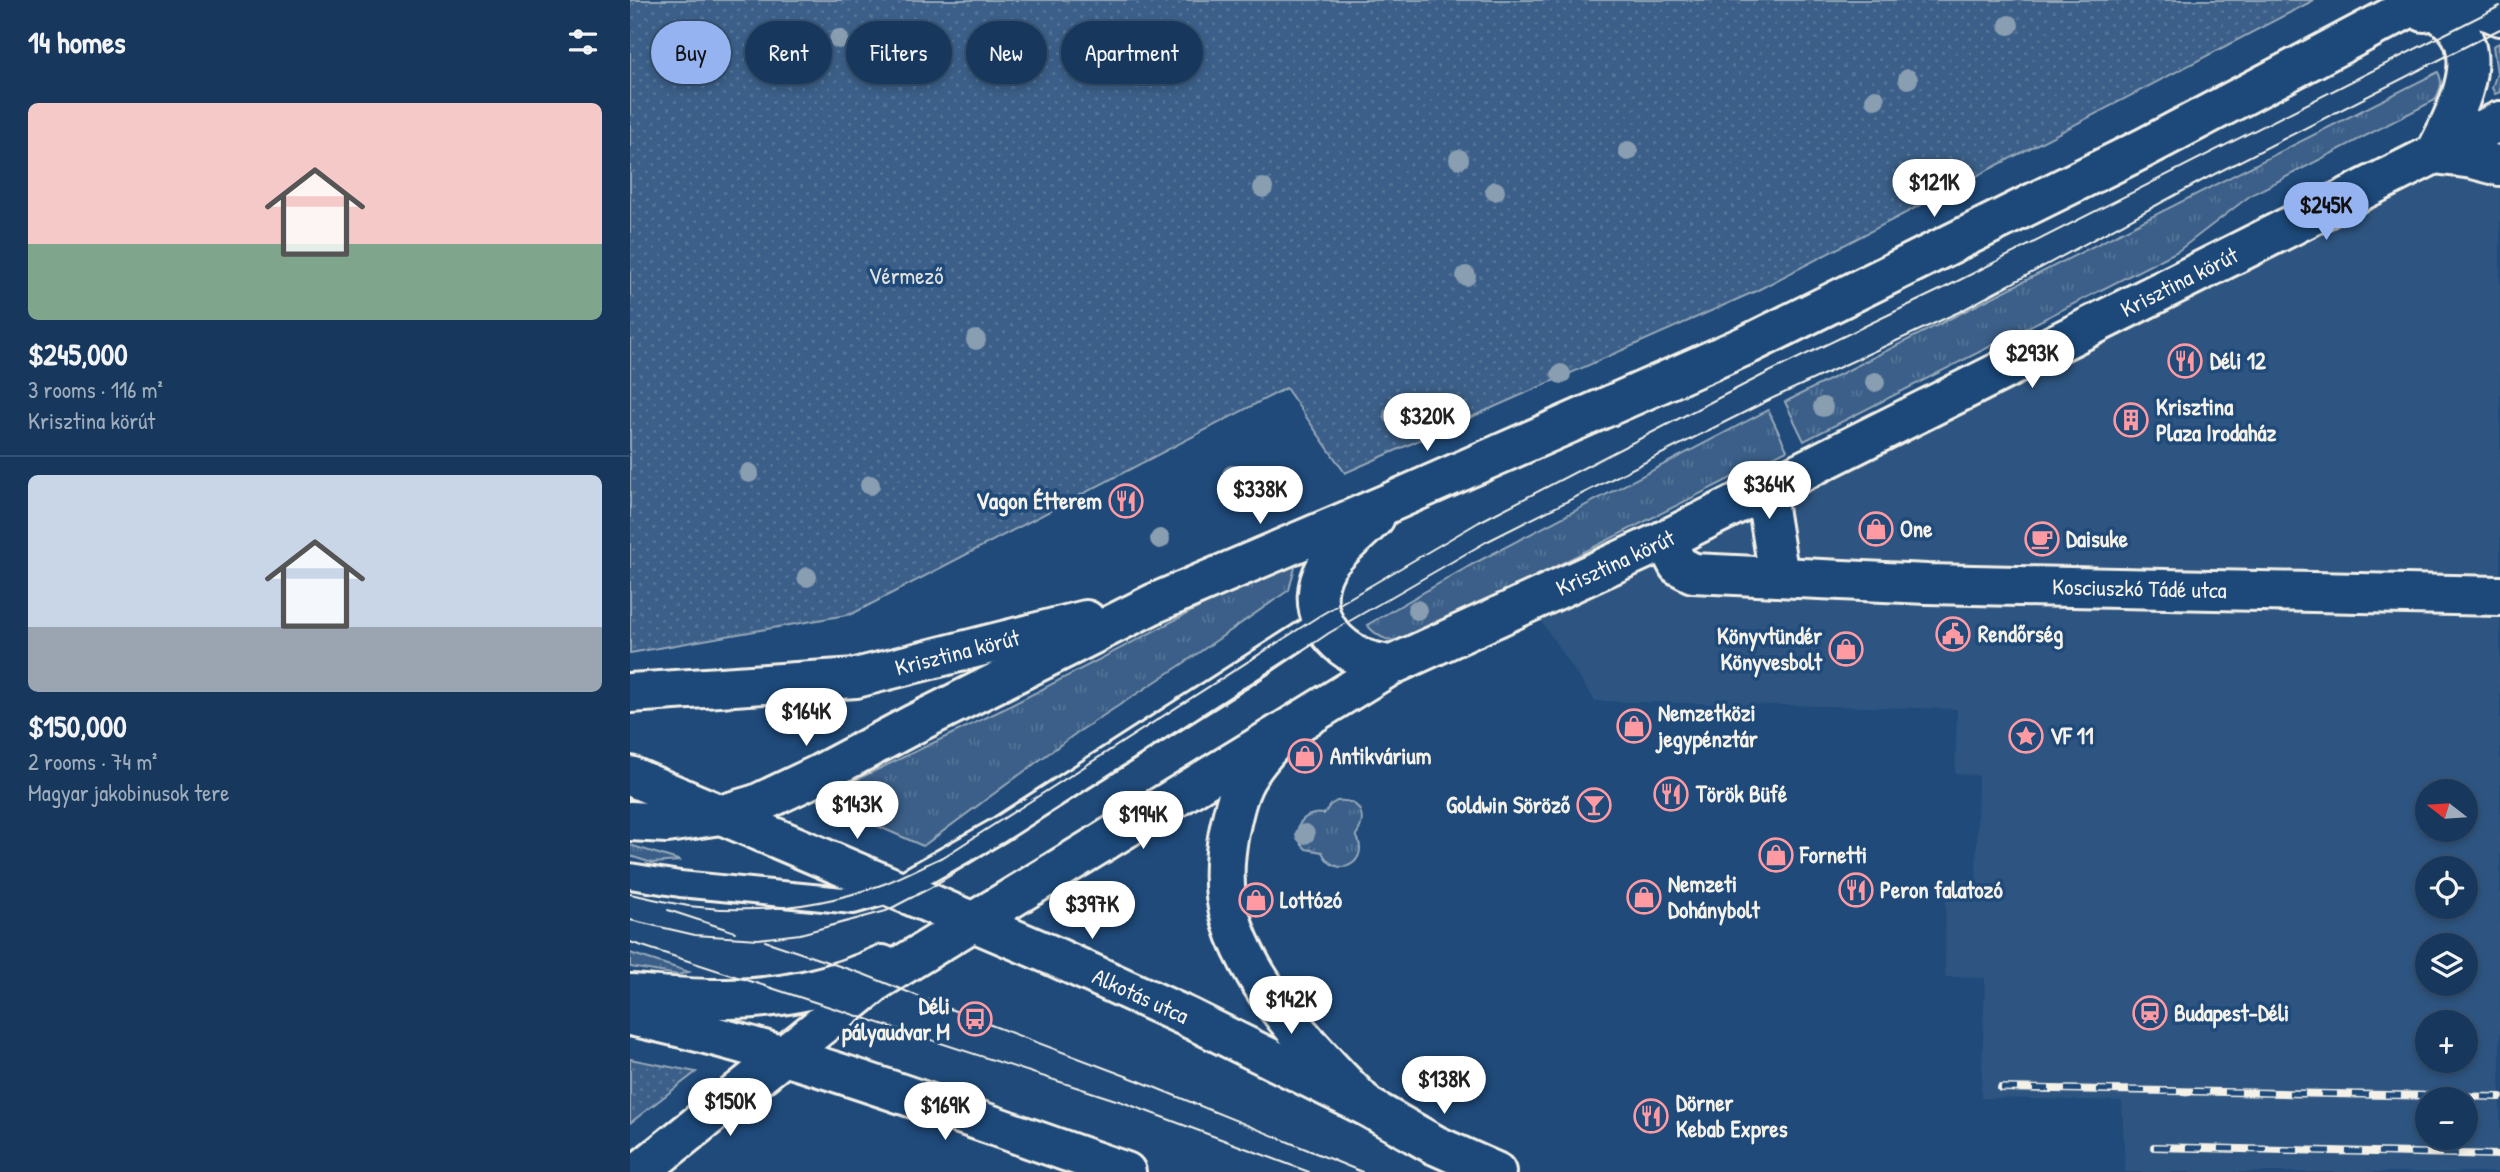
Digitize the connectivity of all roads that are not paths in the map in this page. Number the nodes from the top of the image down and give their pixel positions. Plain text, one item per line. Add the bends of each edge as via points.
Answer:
1 (2430, 5) edge
2 (2500, 16) edge
3 (2500, 121) edge
4 (2435, 154) junction
5 (2500, 166) edge
6 (1765, 489) junction
7 (1389, 503) junction
8 (1665, 540) junction
9 (1779, 576) junction
10 (2500, 596) edge
11 (1155, 603) junction
12 (1322, 622) junction
13 (1390, 666) junction
14 (630, 694) edge
15 (1283, 730) junction
16 (630, 776) edge
17 (720, 815) junction
18 (630, 821) edge
19 (630, 876) edge
20 (895, 889) junction
21 (971, 921) junction
22 (630, 994) edge
23 (630, 1016) edge
24 (782, 1057) junction
25 (1368, 1107) junction
26 (639, 1172) edge
27 (1126, 1172) edge
28 (1496, 1172) edge

1 - 2 street, Krisztina körút via 2466,6
1 - 4 street via 2457,28 2466,47 2460,105
1 - 7 street, Krisztina körút via 2376,26 2144,148 1749,344
3 - 4 street, Krisztina körút
4 - 5 street
4 - 6 street, Krisztina körút
6 - 8 street, Krisztina körút
6 - 9 street
7 - 11 street, Krisztina körút
7 - 12 street via 1327,566 1318,589
8 - 9 street, Kosciuszkó Tádé utca via 1678,565 1693,573
8 - 13 street, Krisztina körút
9 - 10 street, Kosciuszkó Tádé utca via 1927,584
11 - 14 street, Krisztina körút via 856,678
11 - 17 street, Krisztina körút via 818,775 757,804
12 - 13 street via 1347,648
12 - 20 lane via 999,830
13 - 15 street, Krisztina körút
15 - 21 street, Krisztina körút
15 - 25 street via 1248,774 1233,813 1224,860 1226,897 1240,945 1272,999 1317,1057
16 - 17 street
17 - 18 street, Krisztina körút via 667,823
17 - 20 street
19 - 20 lane via 853,901
20 - 21 street
21 - 22 street, Krisztina körút via 863,974 791,994 730,1000
21 - 24 street, Krisztina körút via 878,980
21 - 25 street, Alkotás utca via 1174,1012
23 - 24 street
24 - 26 street, Krisztina körút
24 - 27 street
25 - 28 street, Alkotás utca via 1435,1145

